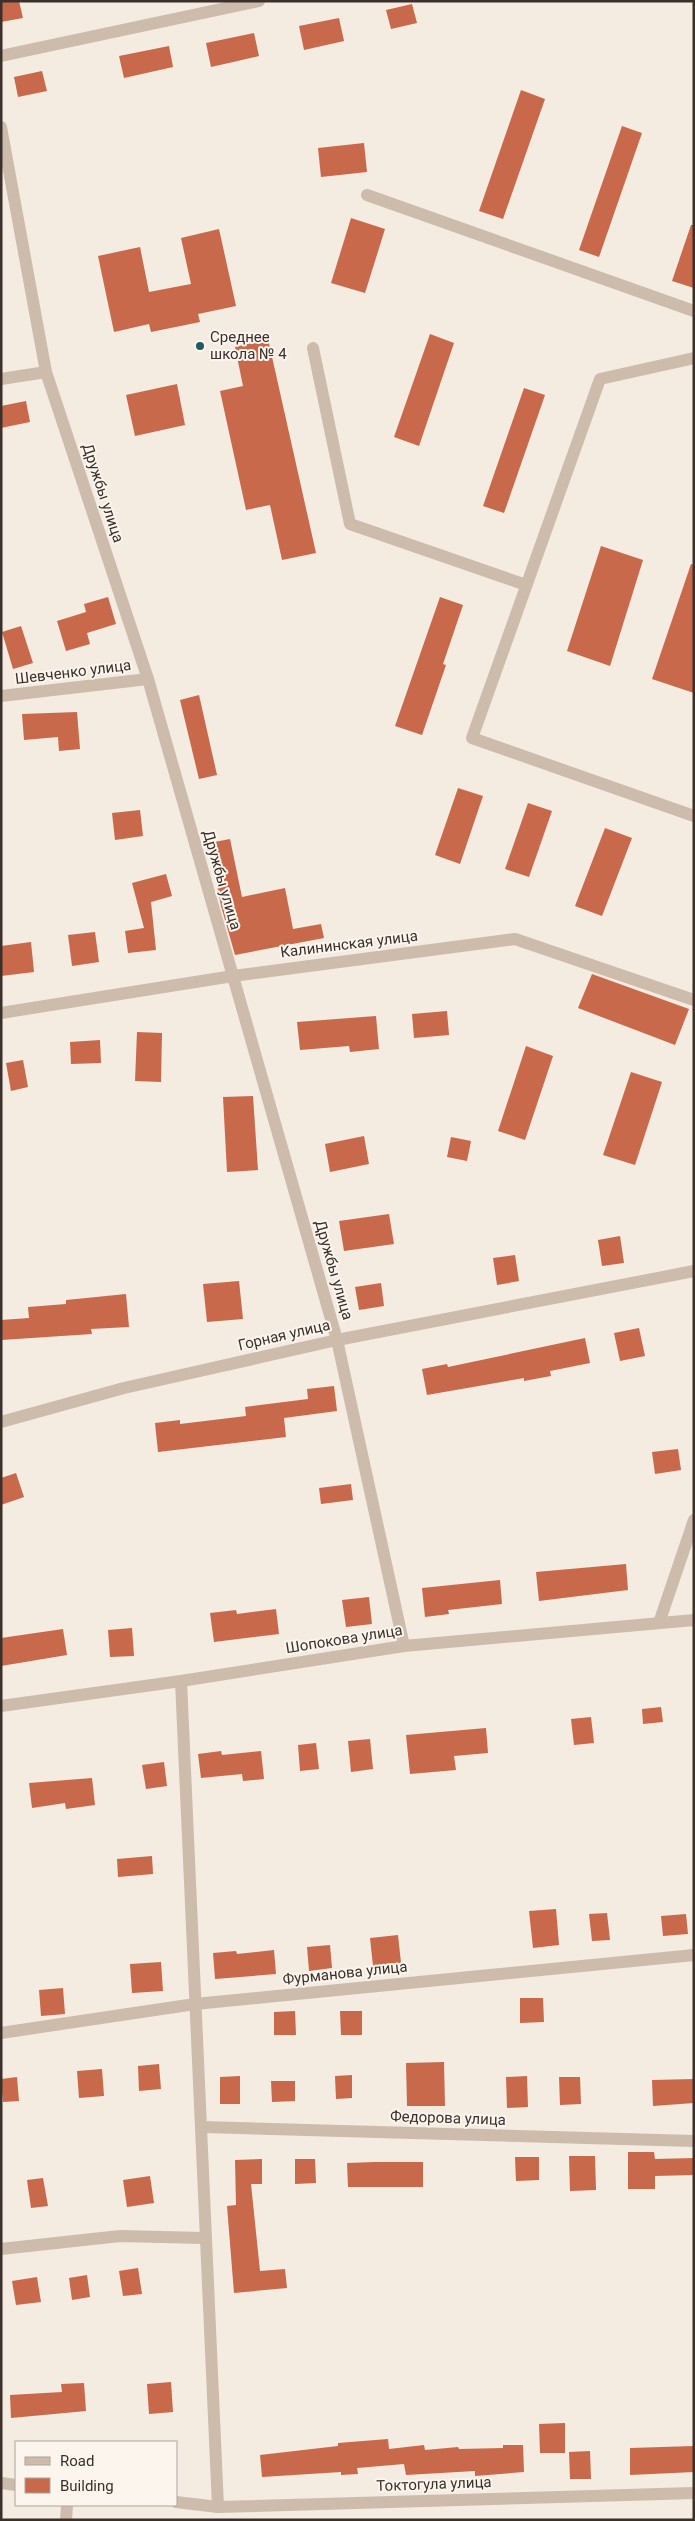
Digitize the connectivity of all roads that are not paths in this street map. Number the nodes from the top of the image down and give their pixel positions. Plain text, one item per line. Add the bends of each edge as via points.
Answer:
1 (259, 1) edge
2 (1, 56) edge
3 (1, 127) edge
4 (366, 196) dead end
5 (694, 311) edge
6 (313, 348) dead end
7 (694, 358) edge
8 (46, 372) junction
9 (1, 380) edge
10 (526, 586) junction
11 (148, 680) junction
12 (1, 696) edge
13 (694, 816) edge
14 (233, 976) junction
15 (694, 1000) edge
16 (1, 1013) edge
17 (694, 1271) edge
18 (337, 1340) junction
19 (1, 1422) edge
20 (694, 1520) edge
21 (694, 1620) edge
22 (659, 1622) junction
23 (404, 1646) junction
24 (181, 1681) junction
25 (1, 1706) edge
26 (694, 1955) edge
27 (195, 2004) junction
28 (1, 2033) edge
29 (202, 2127) junction
30 (694, 2140) edge
31 (204, 2238) junction
32 (1, 2249) edge
33 (1, 2483) edge
34 (15, 2485) edge
35 (694, 2493) edge
36 (178, 2502) edge
37 (67, 2506) edge
38 (218, 2507) junction
39 (66, 2520) edge

1 - 2 street
3 - 8 street, Дружбы улица
4 - 5 street
6 - 10 street via 350,524
7 - 10 street via 600,379
8 - 9 street
8 - 11 street, Дружбы улица
10 - 13 street via 472,738
11 - 12 street, Шевченко улица
11 - 14 street, Дружбы улица
14 - 15 street, Калининская улица via 515,939
14 - 16 street, Калининская улица
14 - 18 street, Дружбы улица
17 - 18 street, Горная улица
18 - 19 street, Горная улица via 124,1388
18 - 23 street, Дружбы улица
20 - 22 street
21 - 22 street, Шопокова улица
22 - 23 street, Шопокова улица
23 - 24 street, Шопокова улица
24 - 25 street, Шопокова улица
24 - 27 street
26 - 27 street, Фурманова улица
27 - 28 street, Фурманова улица
27 - 29 street
29 - 30 street, Федорова улица
29 - 31 street
31 - 32 street via 120,2236
31 - 38 street
33 - 34 street
35 - 38 street, Токтогула улица
36 - 38 street, Токтогула улица
37 - 39 street

